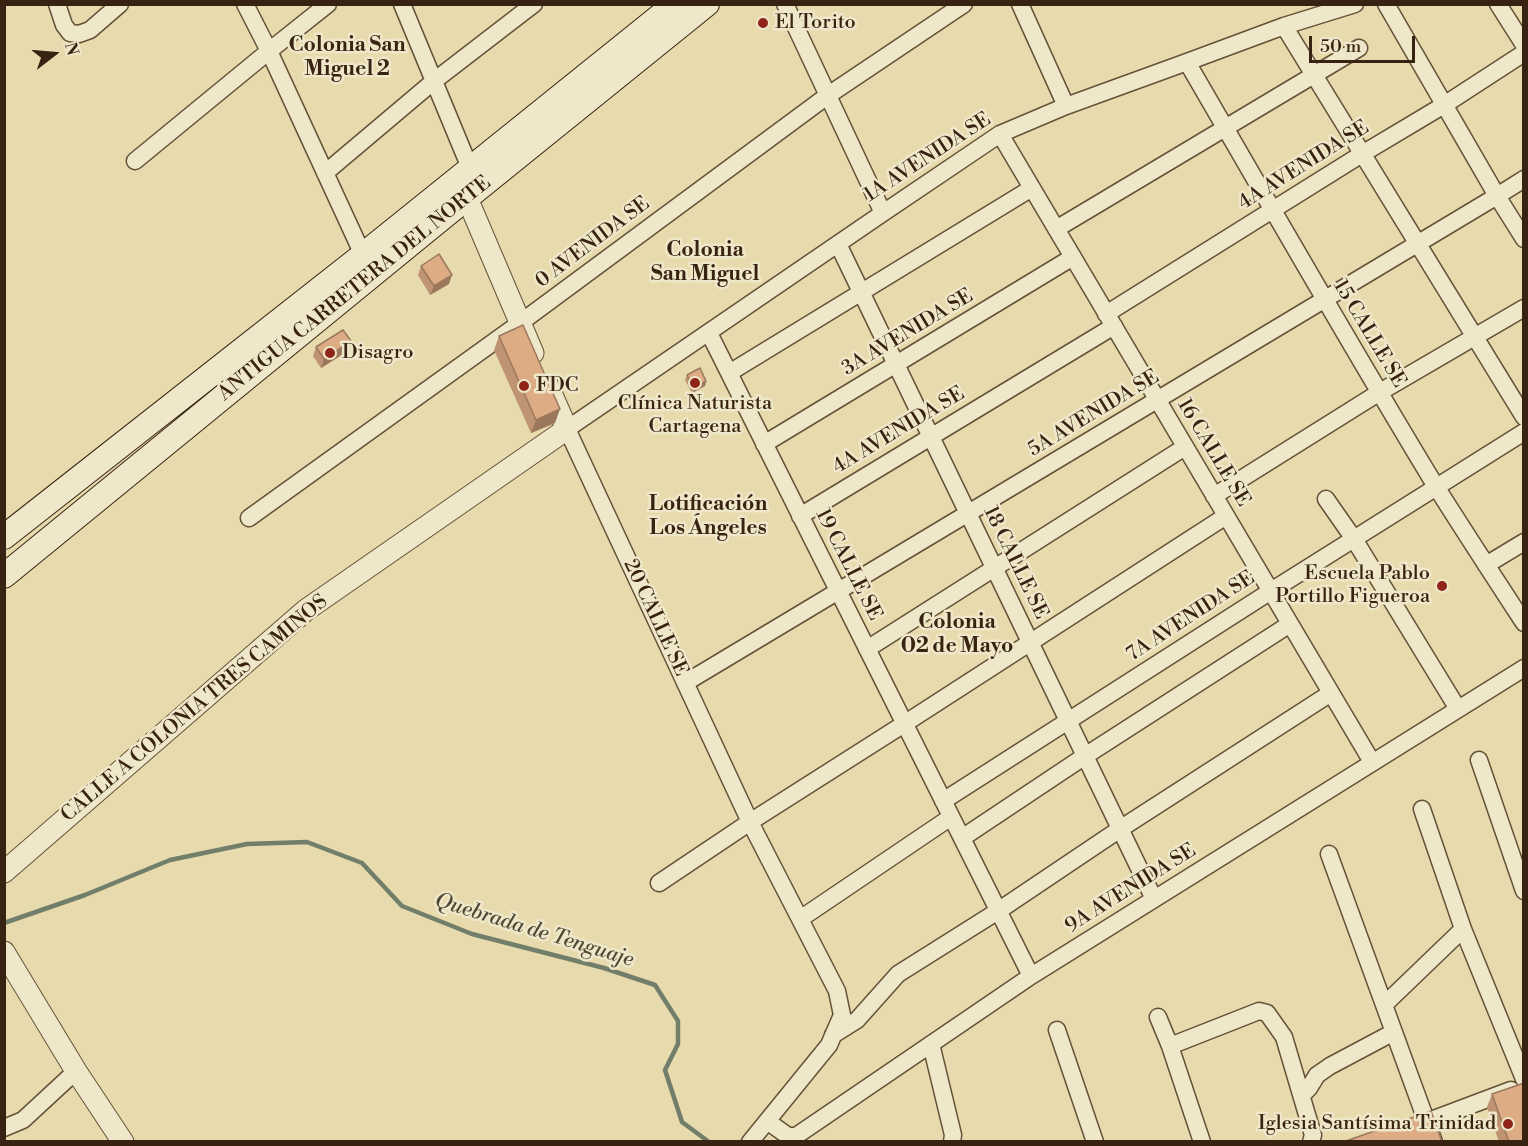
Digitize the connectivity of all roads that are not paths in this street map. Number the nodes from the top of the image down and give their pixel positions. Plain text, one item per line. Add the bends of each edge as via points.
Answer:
1 (57, 4) edge
2 (120, 4) edge
3 (245, 4) edge
4 (328, 4) edge
5 (402, 4) edge
6 (534, 4) edge
7 (675, 4) edge
8 (707, 4) edge
9 (785, 4) edge
10 (964, 4) edge
11 (1020, 4) edge
12 (1354, 4) edge
13 (1386, 4) edge
14 (1498, 4) edge
15 (1284, 26) junction
16 (1524, 45) edge
17 (1359, 48) dead end
18 (268, 51) junction
19 (1524, 53) edge
20 (1186, 62) junction
21 (1314, 76) junction
22 (434, 81) junction
23 (827, 96) junction
24 (1444, 105) junction
25 (1066, 106) junction
26 (1225, 128) junction
27 (1000, 134) junction
28 (1362, 154) junction
29 (135, 161) dead end
30 (470, 168) junction
31 (325, 173) junction
32 (1524, 179) edge
33 (1032, 188) junction
34 (1497, 196) junction
35 (467, 198) junction
36 (1272, 210) junction
37 (883, 213) junction
38 (1056, 229) junction
39 (1524, 239) edge
40 (838, 244) junction
41 (1417, 244) junction
42 (363, 255) junction
43 (1073, 257) junction
44 (861, 293) junction
45 (1324, 300) junction
46 (1524, 308) edge
47 (1110, 320) junction
48 (520, 323) junction
49 (708, 333) junction
50 (1474, 337) junction
51 (896, 365) junction
52 (729, 373) junction
53 (1380, 392) junction
54 (1157, 400) junction
55 (1524, 417) edge
56 (567, 429) junction
57 (1524, 432) edge
58 (930, 436) junction
59 (764, 444) junction
60 (1185, 447) junction
61 (1436, 486) junction
62 (1214, 496) junction
63 (1326, 499) dead end
64 (968, 514) junction
65 (800, 516) junction
66 (1226, 516) junction
67 (249, 518) dead end
68 (4, 537) edge
69 (1354, 539) junction
70 (1524, 542) edge
71 (1486, 565) junction
72 (994, 569) junction
73 (4, 576) edge
74 (1271, 591) junction
75 (838, 592) junction
76 (1524, 623) edge
77 (1290, 624) junction
78 (1030, 643) junction
79 (867, 649) junction
80 (1524, 668) edge
81 (685, 683) junction
82 (1331, 693) junction
83 (1458, 709) junction
84 (1068, 721) junction
85 (904, 724) junction
86 (1085, 756) junction
87 (1479, 760) dead end
88 (1372, 762) junction
89 (943, 801) junction
90 (1422, 809) dead end
91 (951, 817) junction
92 (750, 822) junction
93 (1120, 830) junction
94 (962, 838) junction
95 (1329, 854) dead end
96 (4, 872) edge
97 (659, 883) dead end
98 (1524, 891) edge
99 (1154, 899) junction
100 (998, 911) junction
101 (800, 919) junction
102 (1463, 929) junction
103 (6, 956) edge
104 (1031, 976) junction
105 (1384, 1005) junction
106 (1158, 1017) dead end
107 (1057, 1030) dead end
108 (1394, 1032) junction
109 (833, 1035) junction
110 (931, 1044) junction
111 (1170, 1046) junction
112 (76, 1071) junction
113 (1524, 1079) edge
114 (1524, 1085) edge
115 (1302, 1095) junction
116 (767, 1121) junction
117 (1428, 1122) junction
118 (4, 1128) edge
119 (1405, 1130) edge
120 (123, 1142) edge
121 (750, 1142) edge
122 (952, 1142) edge
123 (1095, 1142) edge
124 (1202, 1142) edge
125 (1311, 1142) edge
126 (1434, 1142) edge

1 - 2 street via 64,25 70,33 79,34 90,30
3 - 18 street
4 - 18 street
5 - 22 street
6 - 22 street
7 - 30 main road, ANTIGUA CARRETERA DEL NORTE
8 - 35 main road, ANTIGUA CARRETERA DEL NORTE
9 - 23 street
10 - 23 street, 0 AVENIDA SE
11 - 25 street
12 - 15 street, 1A AVENIDA SE
13 - 24 street
14 - 16 street
15 - 20 street, 1A AVENIDA SE
15 - 21 street
17 - 21 street
18 - 29 street
18 - 31 street
19 - 24 street, 4A AVENIDA SE
20 - 25 street, 1A AVENIDA SE
20 - 26 street, 15 CALLE SE
21 - 26 street
21 - 28 street
22 - 30 street
22 - 31 street
23 - 37 street
23 - 48 street, 0 AVENIDA SE
24 - 28 street, 4A AVENIDA SE
24 - 34 street
25 - 27 street, 1A AVENIDA SE
26 - 36 street, 15 CALLE SE
26 - 38 street
27 - 33 street, 16 CALLE SE
27 - 37 street, 1A AVENIDA SE
28 - 36 street, 4A AVENIDA SE
28 - 41 street
30 - 42 main road, ANTIGUA CARRETERA DEL NORTE
31 - 42 street
32 - 34 street, 5A AVENIDA SE
33 - 38 street, 16 CALLE SE
33 - 44 street
34 - 39 street
34 - 41 street, 5A AVENIDA SE
35 - 48 street, 20 CALLE SE
35 - 73 main road, ANTIGUA CARRETERA DEL NORTE
36 - 45 street, 15 CALLE SE
36 - 47 street, 4A AVENIDA SE
37 - 40 street, 1A AVENIDA SE
38 - 43 street, 16 CALLE SE
40 - 44 street, 18 CALLE SE
40 - 49 street, 1A AVENIDA SE
41 - 45 street, 5A AVENIDA SE
41 - 50 street
42 - 68 main road, ANTIGUA CARRETERA DEL NORTE
43 - 47 street, 16 CALLE SE
43 - 51 street, 3A AVENIDA SE
44 - 51 street, 18 CALLE SE
44 - 52 street
45 - 53 street, 15 CALLE SE
45 - 54 street, 5A AVENIDA SE
46 - 50 street
47 - 54 street, 16 CALLE SE
47 - 58 street, 4A AVENIDA SE
48 - 56 street, 20 CALLE SE
48 - 67 street, 0 AVENIDA SE
49 - 52 street, 19 CALLE SE
49 - 56 street, 1A AVENIDA SE
50 - 53 street
50 - 55 street
51 - 58 street, 18 CALLE SE
51 - 59 street, 3A AVENIDA SE
52 - 59 street, 19 CALLE SE
53 - 61 street, 15 CALLE SE
53 - 62 street
54 - 60 street, 16 CALLE SE
54 - 64 street, 5A AVENIDA SE
56 - 81 street, 20 CALLE SE
56 - 96 street, CALLE A COLONIA TRES CAMINOS via 306,610
57 - 61 street, 7A AVENIDA SE
58 - 64 street, 18 CALLE SE
58 - 65 street, 4A AVENIDA SE
59 - 65 street, 19 CALLE SE
60 - 62 street, 16 CALLE SE
60 - 72 street
61 - 69 street, 7A AVENIDA SE
61 - 71 street, 15 CALLE SE
62 - 66 street, 16 CALLE SE
63 - 69 street
64 - 72 street, 18 CALLE SE
64 - 75 street, 5A AVENIDA SE
65 - 75 street, 19 CALLE SE
66 - 74 street, 16 CALLE SE
66 - 78 street
69 - 74 street, 7A AVENIDA SE
69 - 83 street
70 - 71 street
71 - 76 street, 15 CALLE SE
72 - 78 street, 18 CALLE SE
72 - 79 street
74 - 77 street, 16 CALLE SE
74 - 84 street, 7A AVENIDA SE
75 - 79 street, 19 CALLE SE
75 - 81 street, 5A AVENIDA SE
77 - 82 street, 16 CALLE SE
77 - 86 street
78 - 84 street, 18 CALLE SE
78 - 85 street
79 - 85 street, 19 CALLE SE
80 - 83 street, 9A AVENIDA SE
81 - 92 street, 20 CALLE SE
82 - 88 street, 16 CALLE SE
82 - 93 street
83 - 88 street, 9A AVENIDA SE
84 - 86 street, 18 CALLE SE
84 - 89 street, 7A AVENIDA SE
85 - 89 street, 19 CALLE SE
85 - 92 street
86 - 93 street, 18 CALLE SE
86 - 94 street
87 - 98 street
88 - 99 street, 9A AVENIDA SE
89 - 91 street, 19 CALLE SE
90 - 102 street
91 - 94 street, 19 CALLE SE
91 - 101 street
92 - 97 street
92 - 101 street, 20 CALLE SE
93 - 99 street, 18 CALLE SE
93 - 100 street
94 - 100 street, 19 CALLE SE
95 - 105 street
99 - 104 street, 9A AVENIDA SE
100 - 104 street, 19 CALLE SE
100 - 109 street via 898,974 857,1020
101 - 109 street, 20 CALLE SE via 837,991 842,1015
102 - 105 street
102 - 113 street
103 - 112 street
104 - 110 street, 9A AVENIDA SE
105 - 108 street
106 - 111 street
107 - 123 street
108 - 115 street via 1330,1066 1317,1075
108 - 117 street
109 - 116 street
110 - 116 street, 9A AVENIDA SE via 796,1137
110 - 122 street
111 - 115 street via 1259,1011 1267,1013 1284,1037
111 - 124 street
112 - 118 street via 23,1120
112 - 120 street
114 - 117 street
115 - 125 street via 1313,1135
116 - 121 street
117 - 119 street
117 - 126 street

